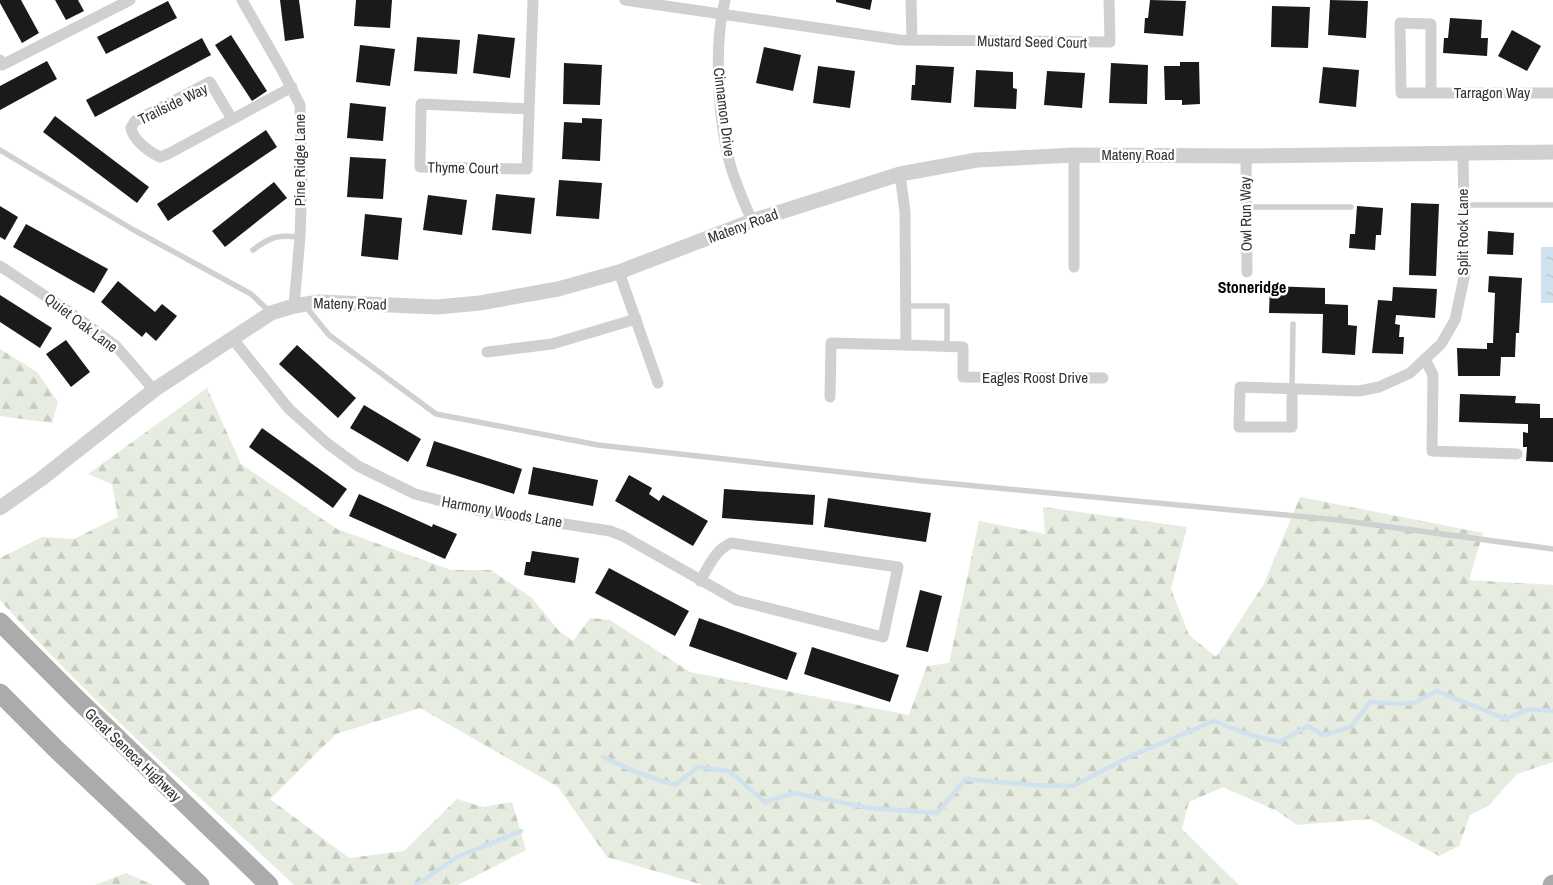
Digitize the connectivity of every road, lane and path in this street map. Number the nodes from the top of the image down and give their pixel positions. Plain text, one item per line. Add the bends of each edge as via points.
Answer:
1 (130, 0) edge
2 (242, 0) edge
3 (533, 0) edge
4 (632, 0) edge
5 (725, 0) edge
6 (911, 0) edge
7 (1110, 0) edge
8 (113, 4) edge
9 (721, 15) junction
10 (912, 40) junction
11 (0, 60) edge
12 (292, 87) junction
13 (1431, 93) junction
14 (1553, 93) edge
15 (529, 109) junction
16 (232, 119) junction
17 (0, 150) edge
18 (1553, 152) edge
19 (1463, 154) junction
20 (1074, 155) junction
21 (1246, 156) junction
22 (900, 174) junction
23 (1464, 205) junction
24 (1553, 205) edge
25 (1246, 207) junction
26 (1351, 207) dead end
27 (752, 221) junction
28 (300, 237) junction
29 (253, 250) dead end
30 (0, 266) edge
31 (1074, 266) dead end
32 (619, 272) junction
33 (1247, 272) dead end
34 (299, 305) junction
35 (906, 306) junction
36 (271, 314) junction
37 (636, 318) junction
38 (1293, 324) dead end
39 (232, 338) junction
40 (906, 345) junction
41 (948, 346) junction
42 (488, 352) dead end
43 (1425, 359) junction
44 (1103, 378) dead end
45 (658, 383) dead end
46 (1292, 388) junction
47 (154, 390) junction
48 (830, 397) dead end
49 (1517, 454) dead end
50 (0, 508) edge
51 (1553, 549) edge
52 (700, 581) junction
53 (0, 622) edge
54 (0, 694) edge
55 (200, 885) edge
56 (269, 885) edge

1 - 8 street
2 - 12 street, Pine Ridge Lane
3 - 15 street, Thyme Court
4 - 9 street, Mustard Seed Court
5 - 9 street, Cinnamon Drive
6 - 10 street
7 - 10 street, Mustard Seed Court via 1110,42
8 - 11 street via 2,64
9 - 10 street, Mustard Seed Court
9 - 27 street, Cinnamon Drive via 718,64 722,120 732,170
12 - 16 street, Trailside Way
12 - 28 street, Pine Ridge Lane via 301,114
13 - 13 street, Tarragon Way via 1431,24 1400,23 1401,93
13 - 14 street, Tarragon Way
15 - 15 street, Thyme Court via 527,169 420,167 421,104
16 - 16 street, Trailside Way via 160,157 152,154 132,134 131,128 135,121 210,82
17 - 36 lane via 132,229 251,294
18 - 19 street, Mateny Road
19 - 21 street, Mateny Road
19 - 23 street, Split Rock Lane
20 - 21 street, Mateny Road
20 - 22 street, Mateny Road via 977,160
20 - 31 street
21 - 25 street, Owl Run Way
22 - 27 street, Mateny Road
22 - 35 street via 905,212
23 - 24 lane
23 - 43 street, Split Rock Lane via 1466,273 1455,320 1441,344
25 - 26 lane
25 - 33 street, Owl Run Way
27 - 32 street, Mateny Road
28 - 29 lane via 273,237
28 - 34 street, Pine Ridge Lane
30 - 47 street, Quiet Oak Lane via 116,346
32 - 34 street, Mateny Road via 558,289 480,304 437,306 319,302
32 - 37 street
34 - 36 street, Mateny Road
34 - 51 lane via 329,335 436,414 598,445 923,481 1338,520
35 - 40 street
35 - 41 lane via 947,306
36 - 39 street, Mateny Road
37 - 42 street via 552,344
37 - 45 street
38 - 46 lane
39 - 47 street, Mateny Road
39 - 52 street, Harmony Woods Lane via 289,409 358,466 415,494 480,510 610,531
40 - 41 street
40 - 48 street via 830,343
41 - 44 street, Eagles Roost Drive via 963,347 963,377
43 - 46 street, Split Rock Lane via 1410,373 1378,387 1359,391
43 - 49 street via 1433,375 1432,452
46 - 46 street, Split Rock Lane via 1292,427 1239,427 1240,387
47 - 50 street, Mateny Road
52 - 52 street, Harmony Woods Lane via 736,600 883,637 898,567 731,543 721,547
53 - 56 main road, Great Seneca Highway
54 - 55 main road

